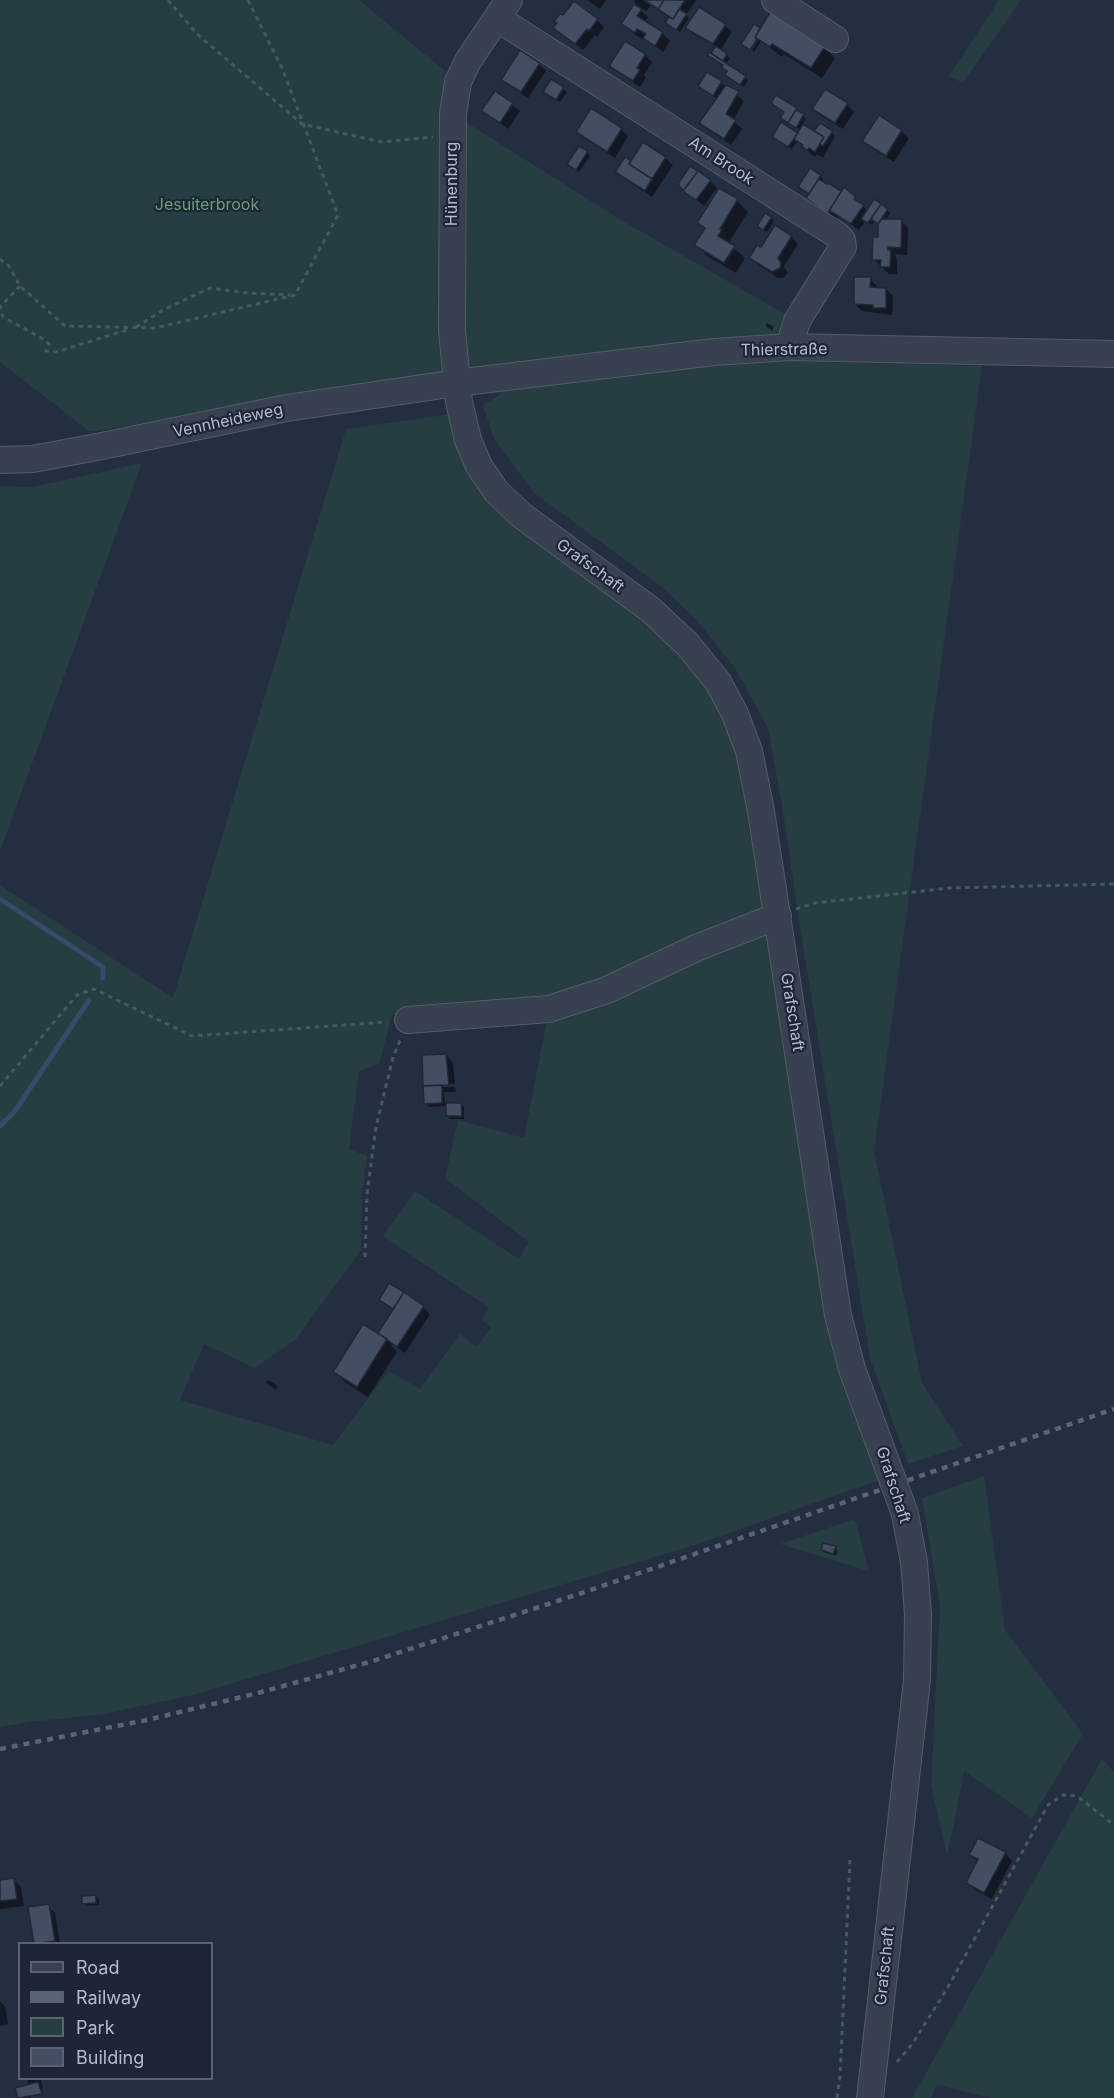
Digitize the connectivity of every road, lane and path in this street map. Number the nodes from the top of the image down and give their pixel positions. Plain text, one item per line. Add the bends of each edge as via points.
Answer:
1 (168, 0) edge
2 (248, 0) edge
3 (775, 0) edge
4 (503, 9) edge
5 (835, 39) dead end
6 (302, 124) junction
7 (453, 135) junction
8 (0, 259) edge
9 (20, 286) junction
10 (295, 295) junction
11 (135, 328) junction
12 (789, 347) junction
13 (1114, 354) edge
14 (456, 383) junction
15 (0, 460) edge
16 (1114, 884) edge
17 (810, 903) dead end
18 (778, 916) junction
19 (408, 1020) junction
20 (0, 1086) edge
21 (365, 1257) dead end
22 (1114, 1825) edge
23 (850, 1860) dead end
24 (874, 2072) junction
25 (837, 2098) edge
26 (870, 2098) edge

1 - 6 path via 197,34
2 - 6 path via 282,68
3 - 5 street
4 - 7 street, Hünenburg via 458,82
4 - 12 street, Am Brook via 842,240 843,247 797,321
6 - 7 path via 381,142
6 - 10 path via 338,215
7 - 14 street, Hünenburg via 452,331
8 - 9 path via 9,266
9 - 11 path via 65,326
9 - 11 path via 0,307 3,317 45,340 49,344 46,351 56,352
10 - 11 path via 155,328
10 - 11 path via 210,288
12 - 13 street, Thierstraße
12 - 14 street, Thierstraße via 714,352
14 - 15 street, Vennheideweg via 287,408 33,459
14 - 18 street, Grafschaft via 468,440 496,491 546,535 651,610 688,645 718,682 749,751
16 - 17 path via 949,888
18 - 19 street via 696,948 606,990 549,1009
18 - 24 street, Grafschaft, bridge via 838,1315 852,1369 905,1514 914,1562 917,1680
19 - 20 path via 192,1036 94,989 77,994
19 - 21 path via 393,1057 376,1126 366,1194
22 - 24 path via 1077,1796 1063,1795 1048,1805 914,2043 892,2067
23 - 25 path
24 - 26 street, Grafschaft

